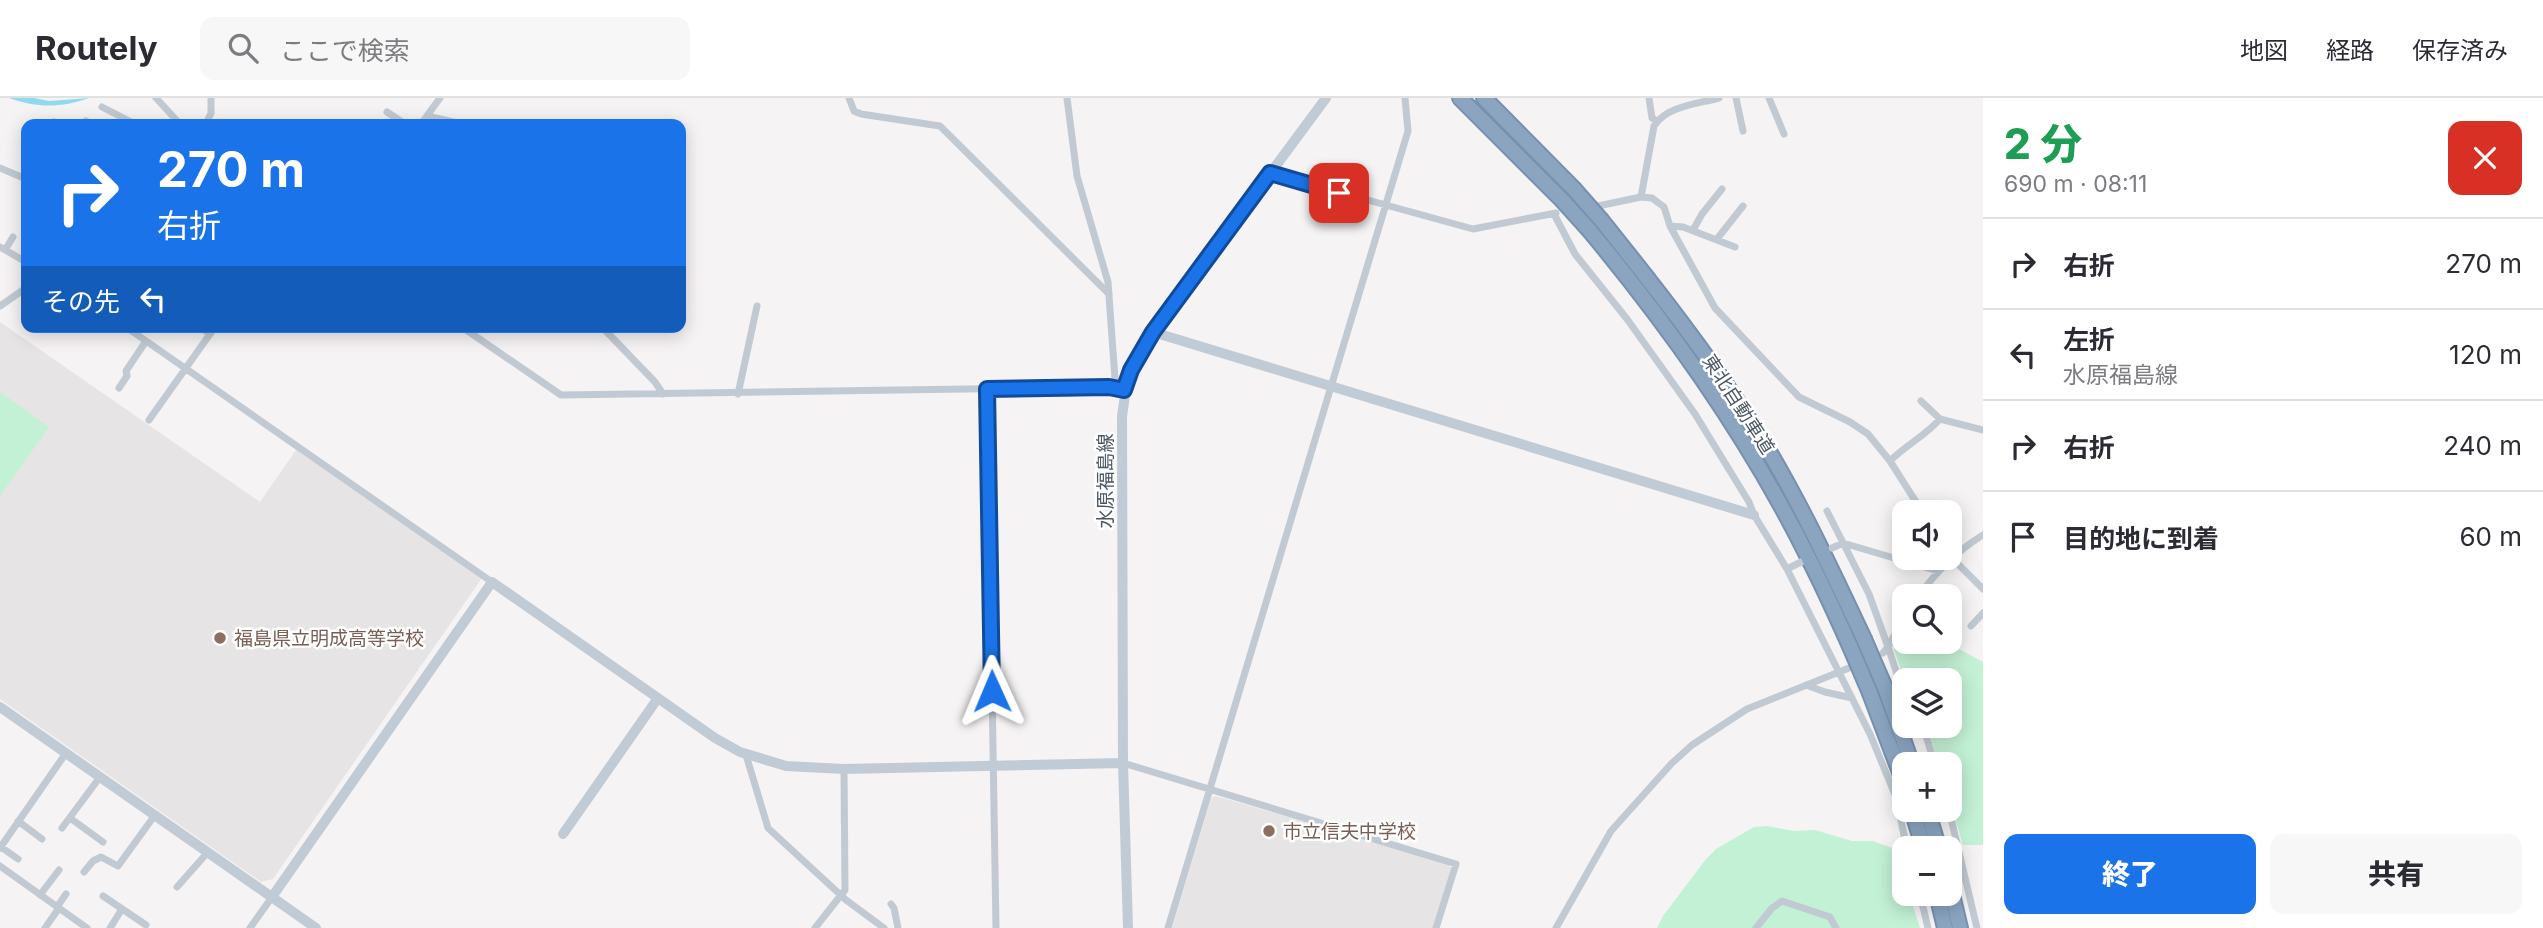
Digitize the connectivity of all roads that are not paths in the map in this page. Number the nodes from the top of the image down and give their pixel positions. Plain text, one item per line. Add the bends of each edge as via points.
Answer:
1 (156, 98) edge
2 (211, 98) edge
3 (440, 98) edge
4 (849, 98) edge
5 (1066, 98) edge
6 (1326, 98) edge
7 (1405, 98) edge
8 (1460, 98) edge
9 (1484, 98) edge
10 (1649, 98) edge
11 (1719, 98) edge
12 (1736, 98) edge
13 (1769, 98) edge
14 (102, 107) dead end
15 (387, 112) dead end
16 (427, 116) junction
17 (125, 119) edge
18 (175, 119) edge
19 (208, 119) edge
20 (398, 119) edge
21 (425, 119) edge
22 (440, 119) edge
23 (1657, 121) junction
24 (1743, 131) dead end
25 (1784, 134) dead end
26 (0, 168) edge
27 (1270, 173) junction
28 (21, 177) edge
29 (1721, 189) dead end
30 (1641, 197) junction
31 (1598, 206) dead end
32 (1743, 206) dead end
33 (1385, 207) junction
34 (1557, 209) junction
35 (1670, 226) junction
36 (1693, 230) junction
37 (13, 237) dead end
38 (1717, 239) junction
39 (1735, 247) dead end
40 (3, 248) edge
41 (21, 259) edge
42 (21, 291) edge
43 (1109, 294) junction
44 (0, 306) edge
45 (757, 306) dead end
46 (1153, 332) junction
47 (136, 333) edge
48 (211, 333) edge
49 (471, 333) edge
50 (608, 333) edge
51 (146, 341) junction
52 (186, 368) junction
53 (1332, 387) junction
54 (119, 388) dead end
55 (987, 389) junction
56 (1124, 390) junction
57 (663, 394) junction
58 (738, 394) junction
59 (1921, 401) dead end
60 (149, 419) dead end
61 (1940, 419) junction
62 (1983, 430) edge
63 (1890, 461) junction
64 (1915, 500) edge
65 (1827, 511) dead end
66 (1754, 515) junction
67 (1983, 535) edge
68 (1843, 543) junction
69 (1832, 548) dead end
70 (1962, 550) edge
71 (1803, 561) dead end
72 (1787, 569) junction
73 (1962, 569) edge
74 (1938, 571) joint
75 (492, 582) junction
76 (1928, 584) edge
77 (1983, 589) edge
78 (1983, 613) edge
79 (1971, 626) dead end
80 (1892, 639) edge
81 (1886, 650) junction
82 (1849, 668) dead end
83 (1894, 668) edge
84 (1839, 671) junction
85 (1805, 685) junction
86 (658, 698) junction
87 (1852, 698) junction
88 (0, 707) edge
89 (1893, 752) edge
90 (1907, 752) edge
91 (66, 753) junction
92 (746, 755) junction
93 (1123, 763) junction
94 (993, 767) junction
95 (844, 769) junction
96 (100, 776) junction
97 (1211, 789) junction
98 (155, 815) junction
99 (70, 818) junction
100 (18, 821) junction
101 (1952, 822) edge
102 (62, 828) dead end
103 (563, 834) dead end
104 (1904, 836) edge
105 (42, 839) dead end
106 (103, 842) dead end
107 (0, 847) edge
108 (208, 852) junction
109 (18, 859) dead end
110 (0, 866) edge
111 (59, 870) dead end
112 (84, 872) dead end
113 (177, 887) dead end
114 (66, 894) dead end
115 (40, 895) junction
116 (103, 896) dead end
117 (841, 896) junction
118 (272, 897) junction
119 (891, 904) dead end
120 (1923, 906) edge
121 (1940, 906) edge
122 (1955, 906) edge
123 (58, 908) junction
124 (122, 909) junction
125 (146, 925) dead end
126 (45, 928) edge
127 (87, 928) edge
128 (110, 928) edge
129 (250, 928) edge
130 (316, 928) edge
131 (815, 928) edge
132 (884, 928) edge
133 (898, 928) edge
134 (996, 928) edge
135 (1128, 928) edge
136 (1168, 928) edge
137 (1436, 928) edge
138 (1556, 928) edge
139 (1756, 928) edge
140 (1836, 928) edge
141 (1928, 928) edge
142 (1945, 928) edge
143 (1960, 928) edge
144 (1977, 928) edge

1 - 18 street
2 - 19 street
3 - 16 street
4 - 43 street via 854,111 861,114 940,126
5 - 43 street via 1077,176
6 - 27 street, 水原福島線
7 - 33 street via 1408,131
8 - 34 highway, 東北自動車道
9 - 90 highway, 東北自動車道, bridge via 1602,221 1751,422 1816,539 1864,639
10 - 23 street via 1652,118
11 - 23 street via 1677,109
12 - 24 street
13 - 25 street
14 - 17 street
15 - 20 street
16 - 21 street
16 - 22 street
23 - 30 street
26 - 28 street
27 - 33 street
27 - 46 street, 水原福島線
29 - 36 street
30 - 31 street
30 - 35 street via 1660,202
32 - 38 street
33 - 34 street via 1473,229
33 - 53 street
34 - 66 street via 1575,254 1696,414
34 - 89 highway, 東北自動車道, bridge via 1590,231 1657,316 1735,431 1808,556 1871,693
35 - 36 street
35 - 63 street via 1714,308 1799,397 1868,434
36 - 38 street
37 - 40 street
38 - 39 street
40 - 41 street
42 - 44 street
43 - 56 street via 1115,379
45 - 58 street
46 - 53 street
46 - 56 street, 水原福島線
47 - 51 street
48 - 52 street
49 - 57 street via 561,395
50 - 57 street
51 - 52 street
51 - 54 street
52 - 60 street
52 - 75 street
53 - 66 street
53 - 97 street
55 - 56 street
55 - 58 street
55 - 94 street
56 - 93 street, 水原福島線
57 - 58 street
59 - 61 street
61 - 62 street
61 - 63 street
63 - 64 street
65 - 68 street
66 - 72 street
67 - 70 street
68 - 69 street
68 - 74 street
68 - 81 street via 1870,594
71 - 72 street
72 - 84 street
73 - 77 street
74 - 76 street
75 - 86 street
75 - 118 street
78 - 79 street
80 - 81 street
81 - 83 street
82 - 84 street
84 - 85 street
84 - 87 street
85 - 87 street
85 - 138 street via 1747,709 1672,763 1611,831
86 - 92 street
86 - 103 street
87 - 104 street via 1892,786
88 - 91 street
91 - 96 street
91 - 100 street
92 - 95 street via 786,766
92 - 117 street via 768,828
93 - 94 street
93 - 97 street
93 - 135 street, 水原福島線
94 - 95 street
94 - 134 street
95 - 117 street via 845,890
96 - 98 street
96 - 99 street
97 - 136 street
97 - 137 street via 1456,864
98 - 108 street
98 - 112 street via 118,866 101,857
99 - 102 street
99 - 106 street
100 - 105 street
100 - 107 street
101 - 144 street
107 - 109 street
108 - 113 street
108 - 118 street
110 - 115 street
111 - 115 street
114 - 123 street
115 - 123 street
116 - 124 street
117 - 131 street
117 - 132 street
118 - 129 street
118 - 130 street
119 - 133 street
120 - 141 street
121 - 142 highway
122 - 143 highway
123 - 126 street
123 - 127 street
124 - 125 street
124 - 128 street
139 - 140 street via 1782,901 1830,917

